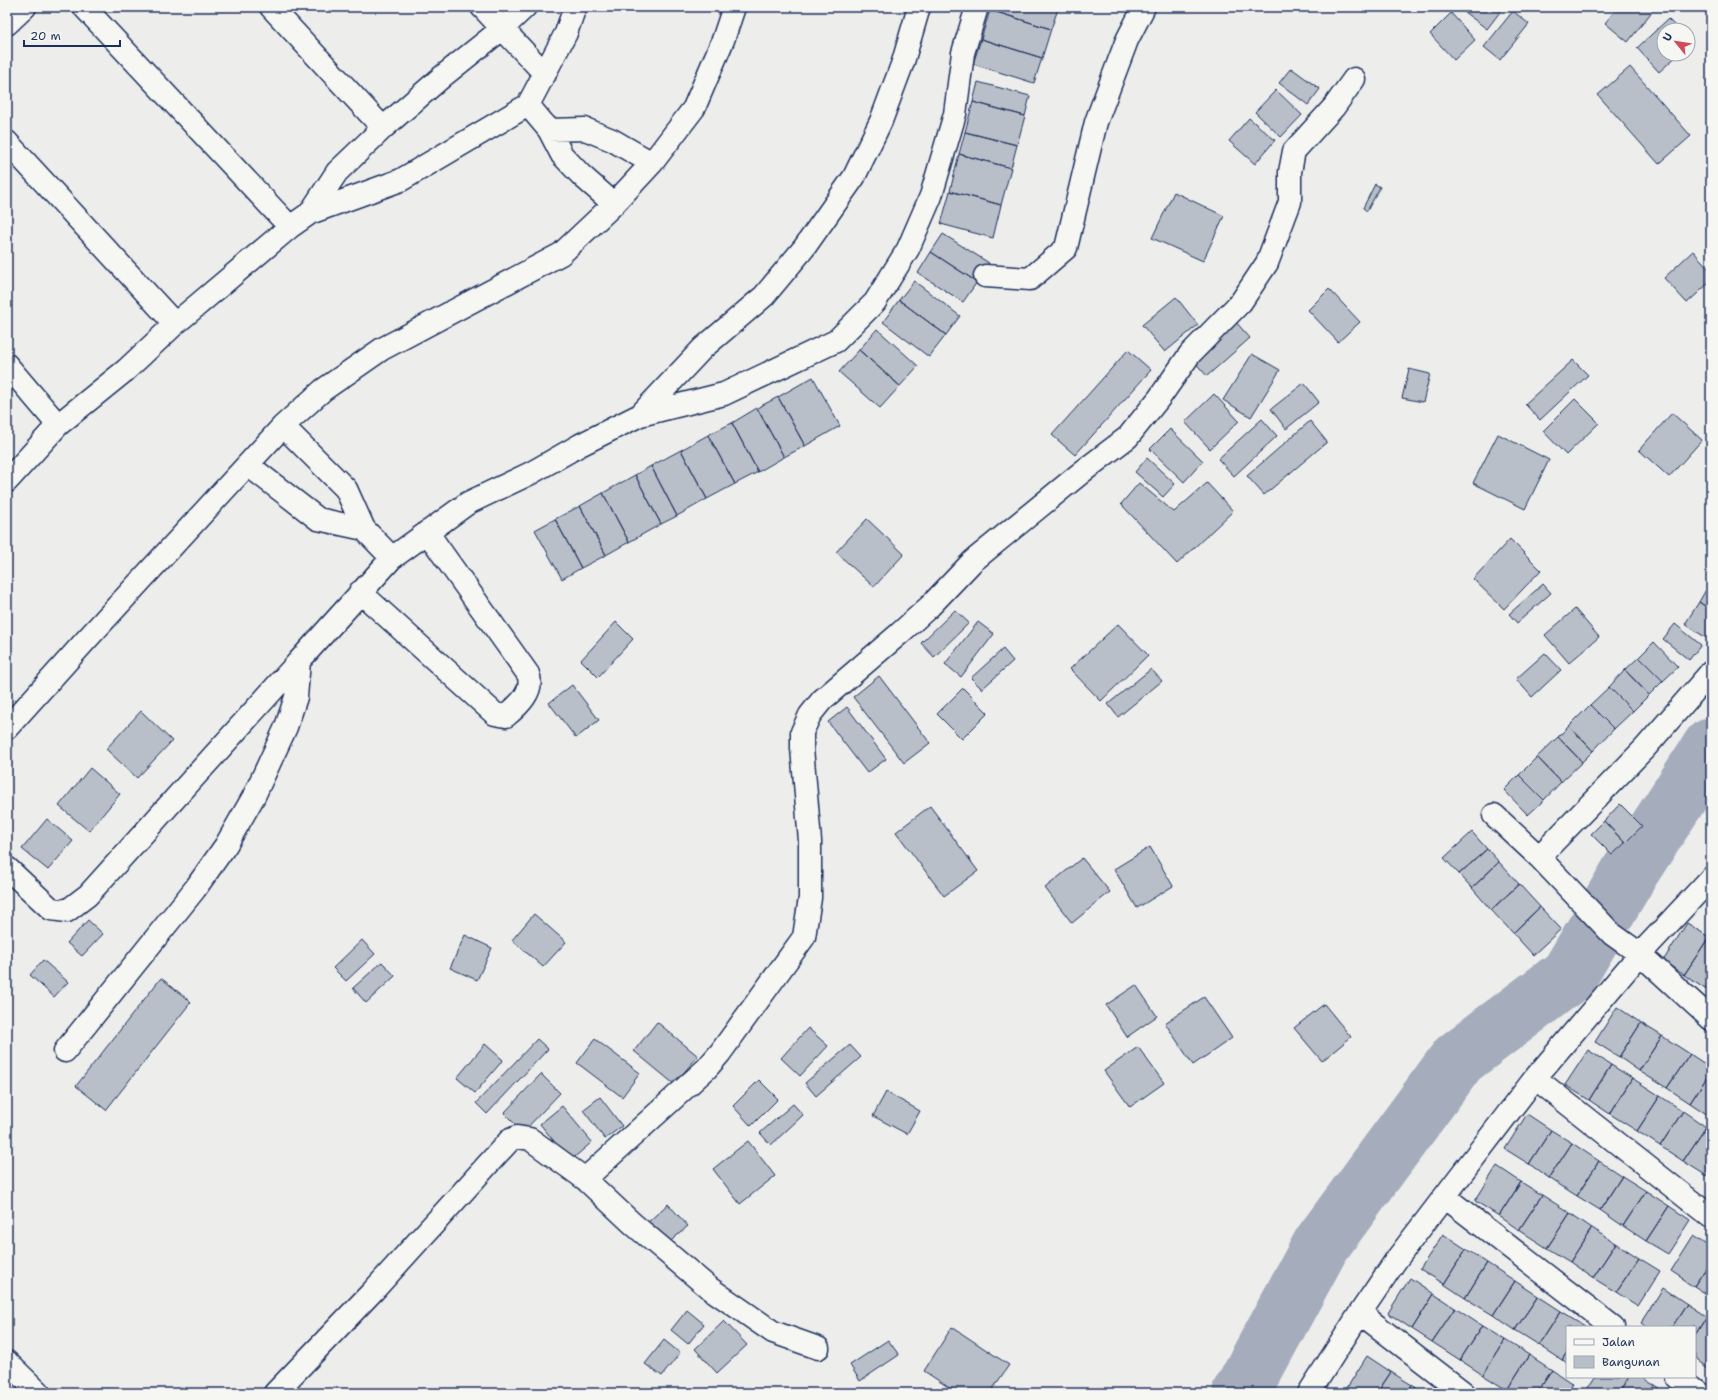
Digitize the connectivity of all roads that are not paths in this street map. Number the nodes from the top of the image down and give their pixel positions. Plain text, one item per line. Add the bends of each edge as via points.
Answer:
1 (26, 7) edge
2 (84, 7) edge
3 (272, 7) edge
4 (482, 7) edge
5 (525, 7) edge
6 (575, 7) edge
7 (734, 7) edge
8 (919, 7) edge
9 (977, 7) edge
10 (1144, 7) edge
11 (7, 24) edge
12 (503, 28) junction
13 (545, 74) junction
14 (1354, 79) dead end
15 (528, 105) junction
16 (383, 128) junction
17 (549, 130) junction
18 (7, 142) edge
19 (652, 163) junction
20 (614, 204) junction
21 (310, 213) junction
22 (290, 226) junction
23 (985, 276) dead end
24 (174, 324) junction
25 (7, 365) edge
26 (640, 415) junction
27 (58, 425) junction
28 (283, 426) junction
29 (248, 465) junction
30 (7, 481) edge
31 (364, 529) junction
32 (427, 532) junction
33 (392, 558) junction
34 (360, 592) junction
35 (299, 661) junction
36 (1711, 672) edge
37 (7, 728) edge
38 (1494, 815) dead end
39 (1539, 857) junction
40 (7, 868) edge
41 (1711, 878) edge
42 (1640, 954) junction
43 (1711, 1019) edge
44 (65, 1051) dead end
45 (1535, 1078) junction
46 (585, 1179) junction
47 (1445, 1197) junction
48 (1711, 1217) edge
49 (1360, 1313) junction
50 (1612, 1326) edge
51 (818, 1348) dead end
52 (7, 1362) edge
53 (1679, 1378) edge
54 (39, 1393) edge
55 (276, 1393) edge
56 (1310, 1393) edge
57 (1464, 1393) edge
58 (1699, 1393) edge

1 - 11 street
2 - 22 street
3 - 16 street
4 - 12 street
5 - 12 street
6 - 13 street via 566,33
7 - 19 street via 694,108
8 - 26 street via 884,114 854,177 804,248 764,296 703,348
9 - 26 street via 963,53 955,114 931,196 908,249 875,302 836,342 724,394
10 - 23 street via 1127,40 1096,122 1066,248 1030,279
12 - 13 street
12 - 16 street
13 - 15 street
14 - 46 street via 1294,151 1290,172 1290,202 1267,263 1242,302 1190,354 1128,437 973,561 930,606 822,700 810,715 802,732 810,841 810,898 804,937 707,1068
15 - 17 street
15 - 21 street via 401,180
16 - 21 street via 337,172
17 - 19 street via 585,129 612,140
17 - 20 street via 562,155
18 - 24 street
19 - 20 street
20 - 28 street via 561,254 382,350 323,390
21 - 22 street
22 - 24 street
24 - 27 street via 126,370
25 - 27 street
26 - 32 street via 468,503
27 - 30 street
28 - 29 street
28 - 31 street via 346,490
29 - 31 street via 318,519
29 - 37 street
31 - 33 street
32 - 33 street
32 - 34 street via 528,674 530,680 522,702 506,716 495,714
33 - 34 street
34 - 35 street
35 - 40 street via 88,895 67,911 51,909
35 - 44 street via 296,697 286,727 254,796 226,845 195,889
36 - 39 street via 1645,748
38 - 39 street
39 - 42 street via 1612,934
41 - 42 street
42 - 43 street
42 - 45 street
45 - 47 street
45 - 48 street
46 - 51 street via 633,1224 708,1287 773,1332
46 - 55 street via 530,1139 517,1137 510,1140
47 - 49 street via 1396,1260
47 - 50 street
49 - 56 street
49 - 57 street
52 - 54 street
53 - 58 street

